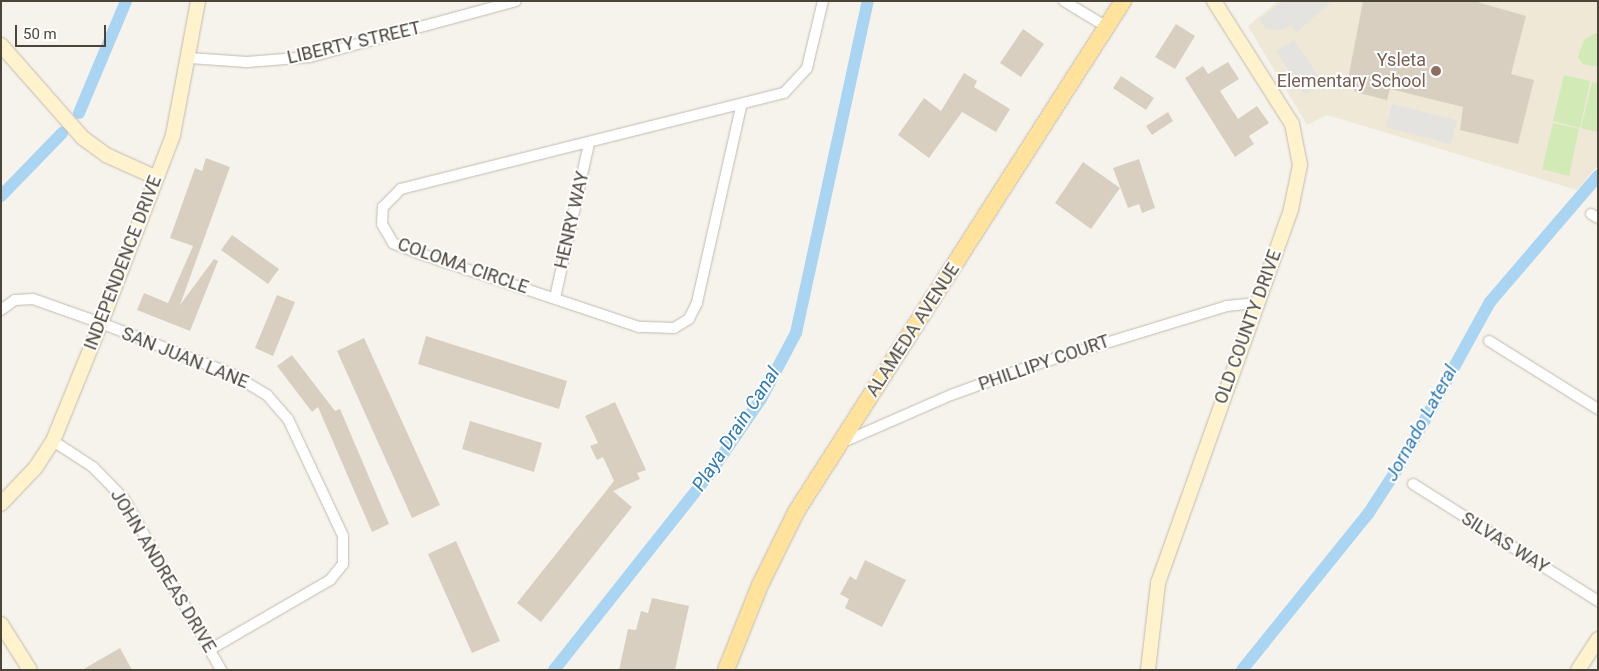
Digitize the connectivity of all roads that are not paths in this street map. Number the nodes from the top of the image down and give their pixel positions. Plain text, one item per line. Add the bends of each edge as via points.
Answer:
1 (198, 1) edge
2 (516, 1) edge
3 (823, 1) edge
4 (1064, 1) edge
5 (1123, 1) edge
6 (1214, 1) edge
7 (1106, 27) junction
8 (1, 44) edge
9 (188, 58) junction
10 (741, 107) junction
11 (589, 143) junction
12 (155, 177) junction
13 (554, 298) junction
14 (1257, 303) junction
15 (1, 310) edge
16 (101, 324) junction
17 (1489, 341) dead end
18 (1598, 409) edge
19 (53, 441) junction
20 (838, 445) junction
21 (1413, 484) dead end
22 (1, 504) edge
23 (1598, 601) edge
24 (1, 624) edge
25 (1598, 639) edge
26 (211, 649) junction
27 (30, 670) edge
28 (221, 670) edge
29 (726, 670) edge
30 (1148, 670) edge
31 (1578, 670) edge

1 - 9 street, INDEPENDENCE DRIVE
2 - 9 street, LIBERTY STREET via 310,57 247,62
3 - 10 street, COLOMA CIRCLE via 802,78 784,93
4 - 7 street
5 - 7 main road, ALAMEDA AVENUE
6 - 14 street, OLD COUNTY DRIVE via 1298,139 1298,184
7 - 20 main road, ALAMEDA AVENUE
8 - 12 street via 83,138 106,155
9 - 12 street, INDEPENDENCE DRIVE via 173,134
10 - 11 street, COLOMA CIRCLE
10 - 13 street, COLOMA CIRCLE via 697,303 689,319 674,328 657,330
11 - 13 street, HENRY WAY
11 - 13 street, COLOMA CIRCLE via 402,189 383,207 382,224 396,245
12 - 16 street, INDEPENDENCE DRIVE
14 - 20 street, PHILLIPY COURT via 1227,306 1034,365 950,395
14 - 30 street, OLD COUNTY DRIVE via 1158,582
15 - 16 street, SAN JUAN LANE via 15,300 33,299
16 - 19 street, INDEPENDENCE DRIVE
16 - 26 street, SAN JUAN LANE via 232,374 267,395 288,419 343,536 343,564 330,580
17 - 18 street
19 - 22 street, INDEPENDENCE DRIVE via 36,467
19 - 26 street, JOHN ANDREAS DRIVE via 93,467 124,499
20 - 29 main road, ALAMEDA AVENUE via 785,532
21 - 23 street, SILVAS WAY
24 - 27 street
25 - 31 street
26 - 28 street, JOHN ANDREAS DRIVE

